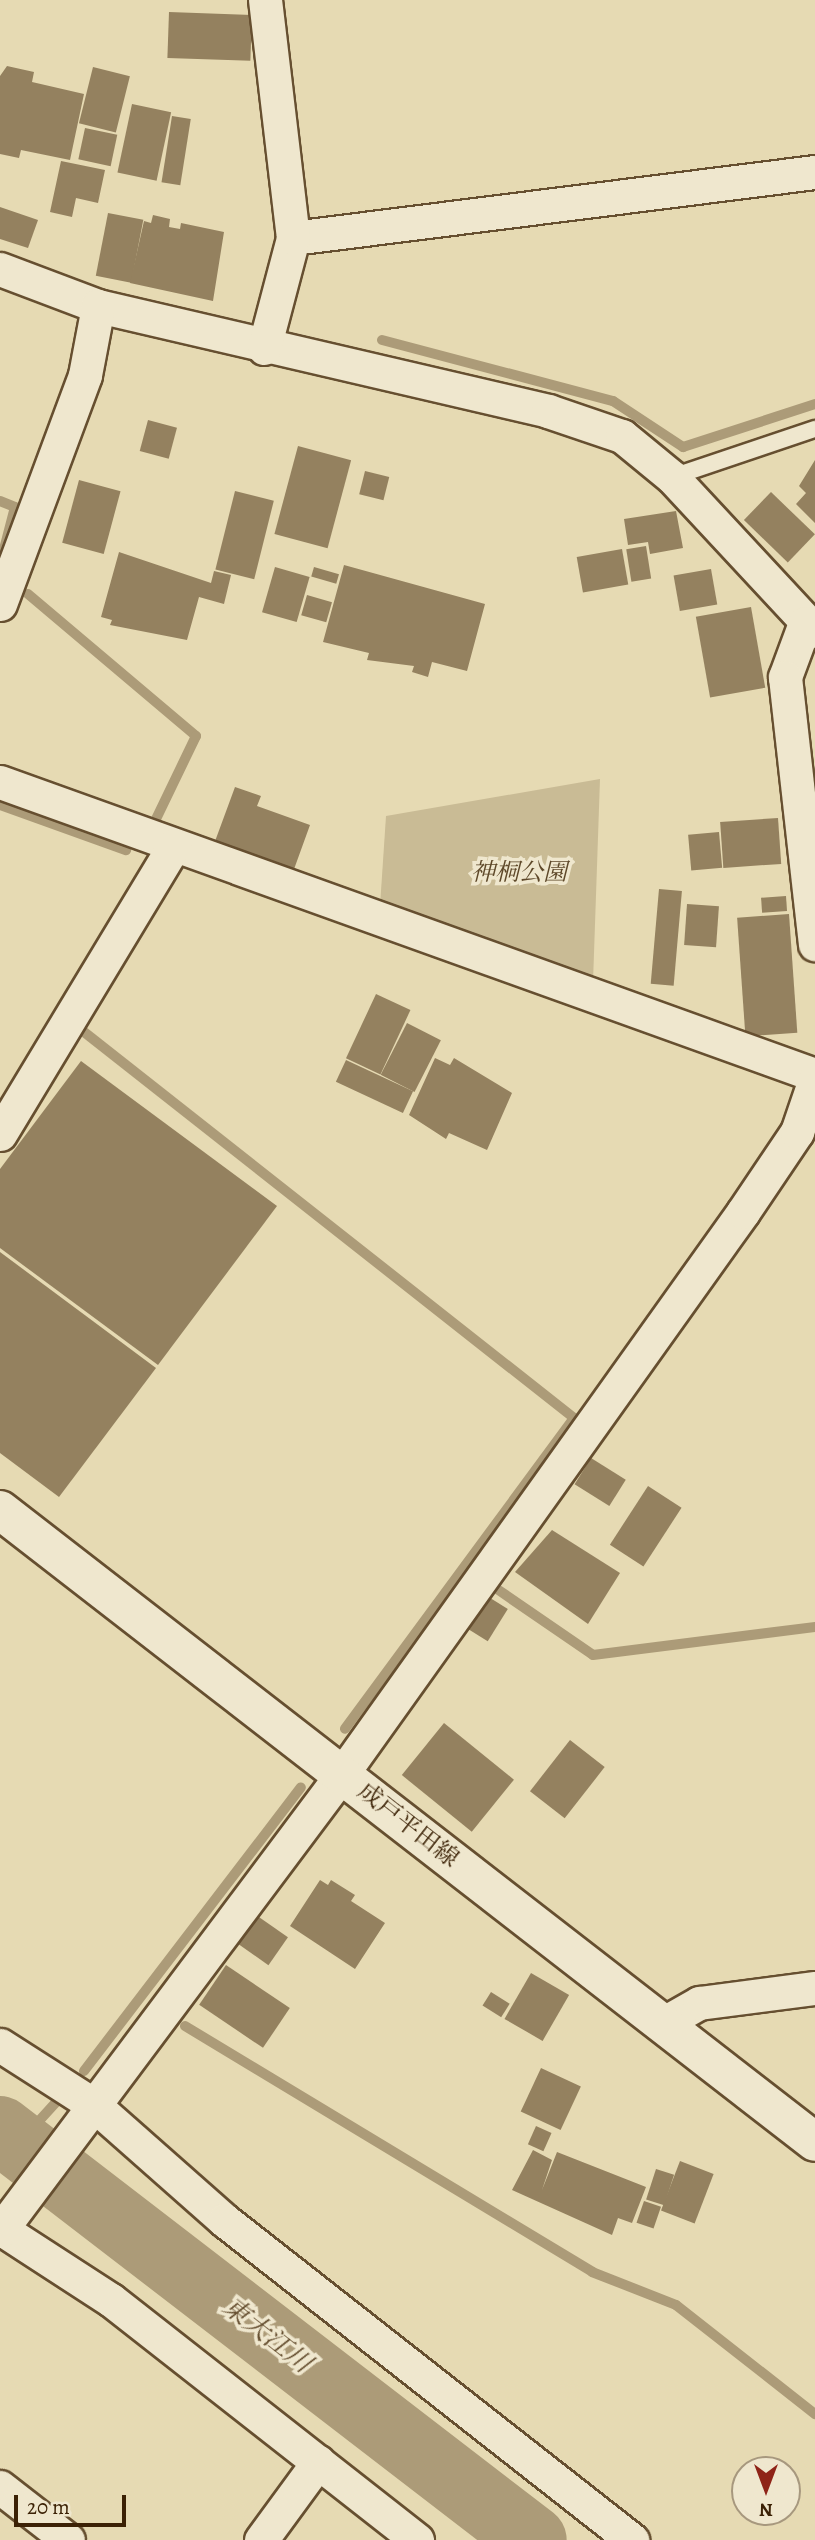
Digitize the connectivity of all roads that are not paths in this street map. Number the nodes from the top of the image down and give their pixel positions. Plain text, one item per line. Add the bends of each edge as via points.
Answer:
1 (265, 0) edge
2 (815, 172) edge
3 (293, 239) junction
4 (0, 269) edge
5 (98, 306) junction
6 (264, 348) junction
7 (815, 429) edge
8 (672, 477) junction
9 (0, 604) edge
10 (810, 627) edge
11 (0, 782) edge
12 (173, 845) junction
13 (815, 944) edge
14 (815, 1077) edge
15 (0, 1134) edge
16 (806, 1134) edge
17 (0, 1510) edge
18 (342, 1774) junction
19 (815, 1988) edge
20 (662, 2024) junction
21 (0, 2045) edge
22 (86, 2115) junction
23 (815, 2142) edge
24 (4, 2225) edge
25 (318, 2462) junction
26 (0, 2487) edge
27 (68, 2540) edge
28 (261, 2540) edge
29 (417, 2540) edge
30 (632, 2540) edge

1 - 3 street
2 - 3 street
3 - 6 street
4 - 5 street
5 - 6 street
5 - 9 street via 85,375
6 - 8 street via 548,411 622,436
7 - 8 lane
8 - 10 street
10 - 13 street via 785,677
11 - 12 street
12 - 14 street
12 - 15 street
14 - 16 street
16 - 18 street
17 - 18 main road, 成戸平田線
18 - 20 main road, 成戸平田線
18 - 22 street
19 - 20 street via 699,2003
20 - 23 main road, 成戸平田線
21 - 22 street
22 - 24 street
22 - 30 street
24 - 25 street via 111,2300
25 - 28 street
25 - 29 street
26 - 27 street

